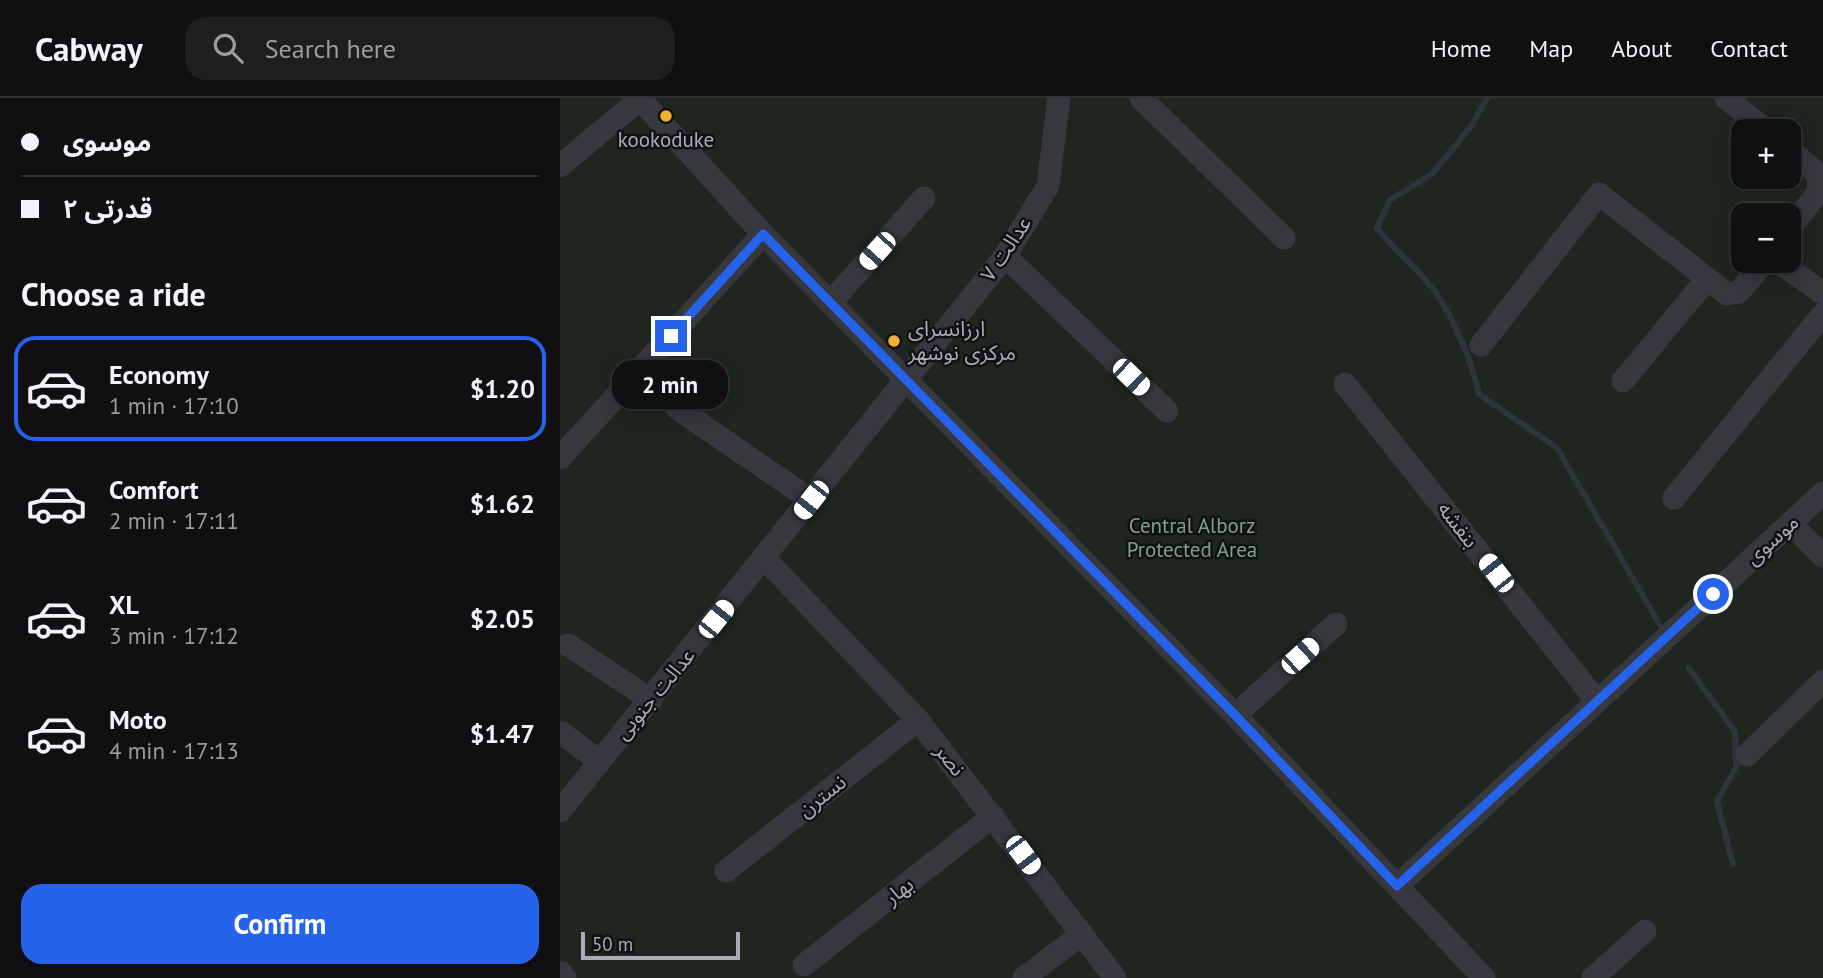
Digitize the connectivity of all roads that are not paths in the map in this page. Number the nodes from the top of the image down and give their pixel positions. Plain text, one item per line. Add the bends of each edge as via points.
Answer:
1 (639, 98) edge
2 (1059, 98) edge
3 (1141, 98) edge
4 (1726, 98) edge
5 (1752, 119) edge
6 (1801, 160) edge
7 (560, 166) edge
8 (924, 198) dead end
9 (1801, 214) edge
10 (763, 234) junction
11 (1284, 238) dead end
12 (1005, 256) junction
13 (1755, 273) edge
14 (1794, 273) edge
15 (1707, 279) junction
16 (1823, 293) edge
17 (830, 303) junction
18 (1823, 314) edge
19 (1481, 345) dead end
20 (907, 381) junction
21 (1623, 381) dead end
22 (1345, 384) dead end
23 (677, 408) dead end
24 (1167, 411) dead end
25 (560, 458) edge
26 (1823, 493) edge
27 (1674, 498) dead end
28 (811, 500) junction
29 (1791, 524) junction
30 (1823, 556) edge
31 (765, 559) junction
32 (1336, 624) dead end
33 (568, 645) dead end
34 (1823, 681) edge
35 (651, 700) junction
36 (1596, 700) junction
37 (1235, 715) junction
38 (918, 720) junction
39 (560, 732) edge
40 (1746, 755) dead end
41 (599, 761) junction
42 (560, 811) edge
43 (993, 816) junction
44 (726, 872) dead end
45 (1397, 886) junction
46 (1645, 931) dead end
47 (1082, 934) junction
48 (804, 965) dead end
49 (560, 972) edge
50 (565, 978) edge
51 (1024, 978) edge
52 (1115, 978) edge
53 (1485, 978) edge
54 (1592, 978) edge

1 - 7 street
1 - 10 street
2 - 12 street, ۷ عدالت via 1048,186
3 - 11 street
4 - 5 street
6 - 9 street via 1818,174 1819,182 1819,191
8 - 17 street
10 - 17 street
10 - 25 street
12 - 20 street, ۷ عدالت
12 - 24 street
13 - 15 street via 1739,292 1727,294
14 - 16 street
15 - 19 street via 1599,194
15 - 21 street
17 - 20 street
18 - 27 street
20 - 28 street, عدالت جنوبی
20 - 37 street
22 - 36 street, بنفشه
23 - 28 street
26 - 29 street, موسوی
28 - 31 street, عدالت جنوبی
29 - 30 street
29 - 36 street, موسوی
31 - 35 street, عدالت جنوبی
31 - 38 street, نصر
32 - 37 street
33 - 35 street
34 - 40 street
35 - 41 street, عدالت جنوبی
36 - 45 street, موسوی
37 - 45 street
38 - 43 street, نصر
38 - 44 street, نسترن
39 - 41 street
41 - 42 street, عدالت جنوبی
43 - 47 street, نصر
43 - 48 street, بهار
45 - 53 street
46 - 54 street
47 - 51 street
47 - 52 street, نصر
49 - 50 street

